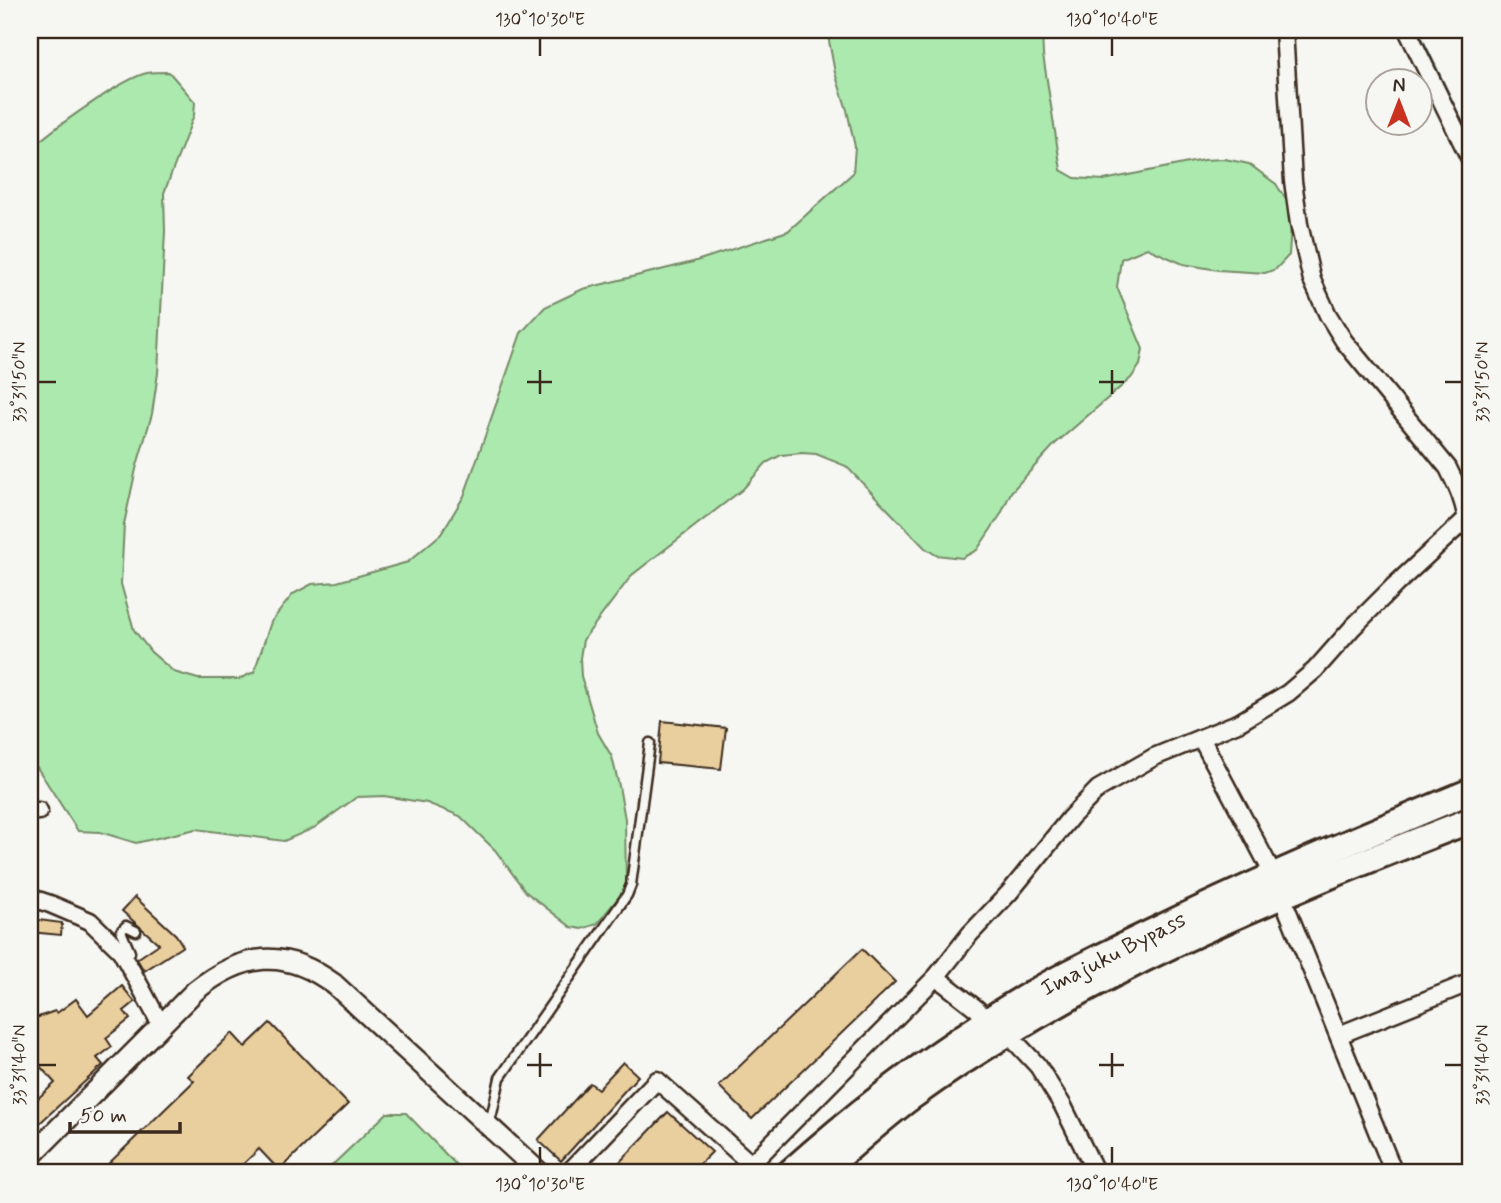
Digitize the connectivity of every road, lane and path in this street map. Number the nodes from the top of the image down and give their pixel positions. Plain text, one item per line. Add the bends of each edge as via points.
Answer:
1 (1284, 30) edge
2 (1407, 30) edge
3 (1471, 161) edge
4 (1469, 521) edge
5 (1201, 738) junction
6 (650, 743) dead end
7 (1471, 791) edge
8 (1471, 820) edge
9 (1273, 874) junction
10 (1282, 897) junction
11 (30, 900) edge
12 (136, 931) dead end
13 (123, 956) junction
14 (936, 977) junction
15 (1471, 982) edge
16 (987, 1021) junction
17 (161, 1025) junction
18 (1008, 1034) junction
19 (1339, 1035) junction
20 (485, 1123) junction
21 (30, 1157) edge
22 (540, 1173) edge
23 (568, 1173) edge
24 (789, 1173) edge
25 (821, 1173) edge
26 (1096, 1173) edge
27 (1394, 1173) edge

1 - 4 street via 1293,181 1312,280 1345,341 1448,468
2 - 3 street
4 - 5 street via 1395,585 1288,693 1240,722
5 - 9 street
5 - 14 street via 1154,757 1098,789
6 - 20 lane via 627,895 500,1078 492,1114
7 - 9 highway, Imajuku Bypass
8 - 10 highway, Imajuku Bypass
9 - 16 highway, Imajuku Bypass via 1100,956
10 - 18 highway, Imajuku Bypass via 1114,974
10 - 19 street
11 - 13 street via 90,921
12 - 13 lane via 126,926 121,931 130,952
13 - 17 street
14 - 16 street
14 - 23 street via 751,1164 657,1080
15 - 19 street
16 - 24 highway, Imajuku Bypass via 859,1114
17 - 20 street via 219,972 262,960 301,964 334,984
17 - 21 street
18 - 25 highway, Imajuku Bypass via 910,1098
18 - 26 street via 1038,1066
19 - 27 street
20 - 22 street

